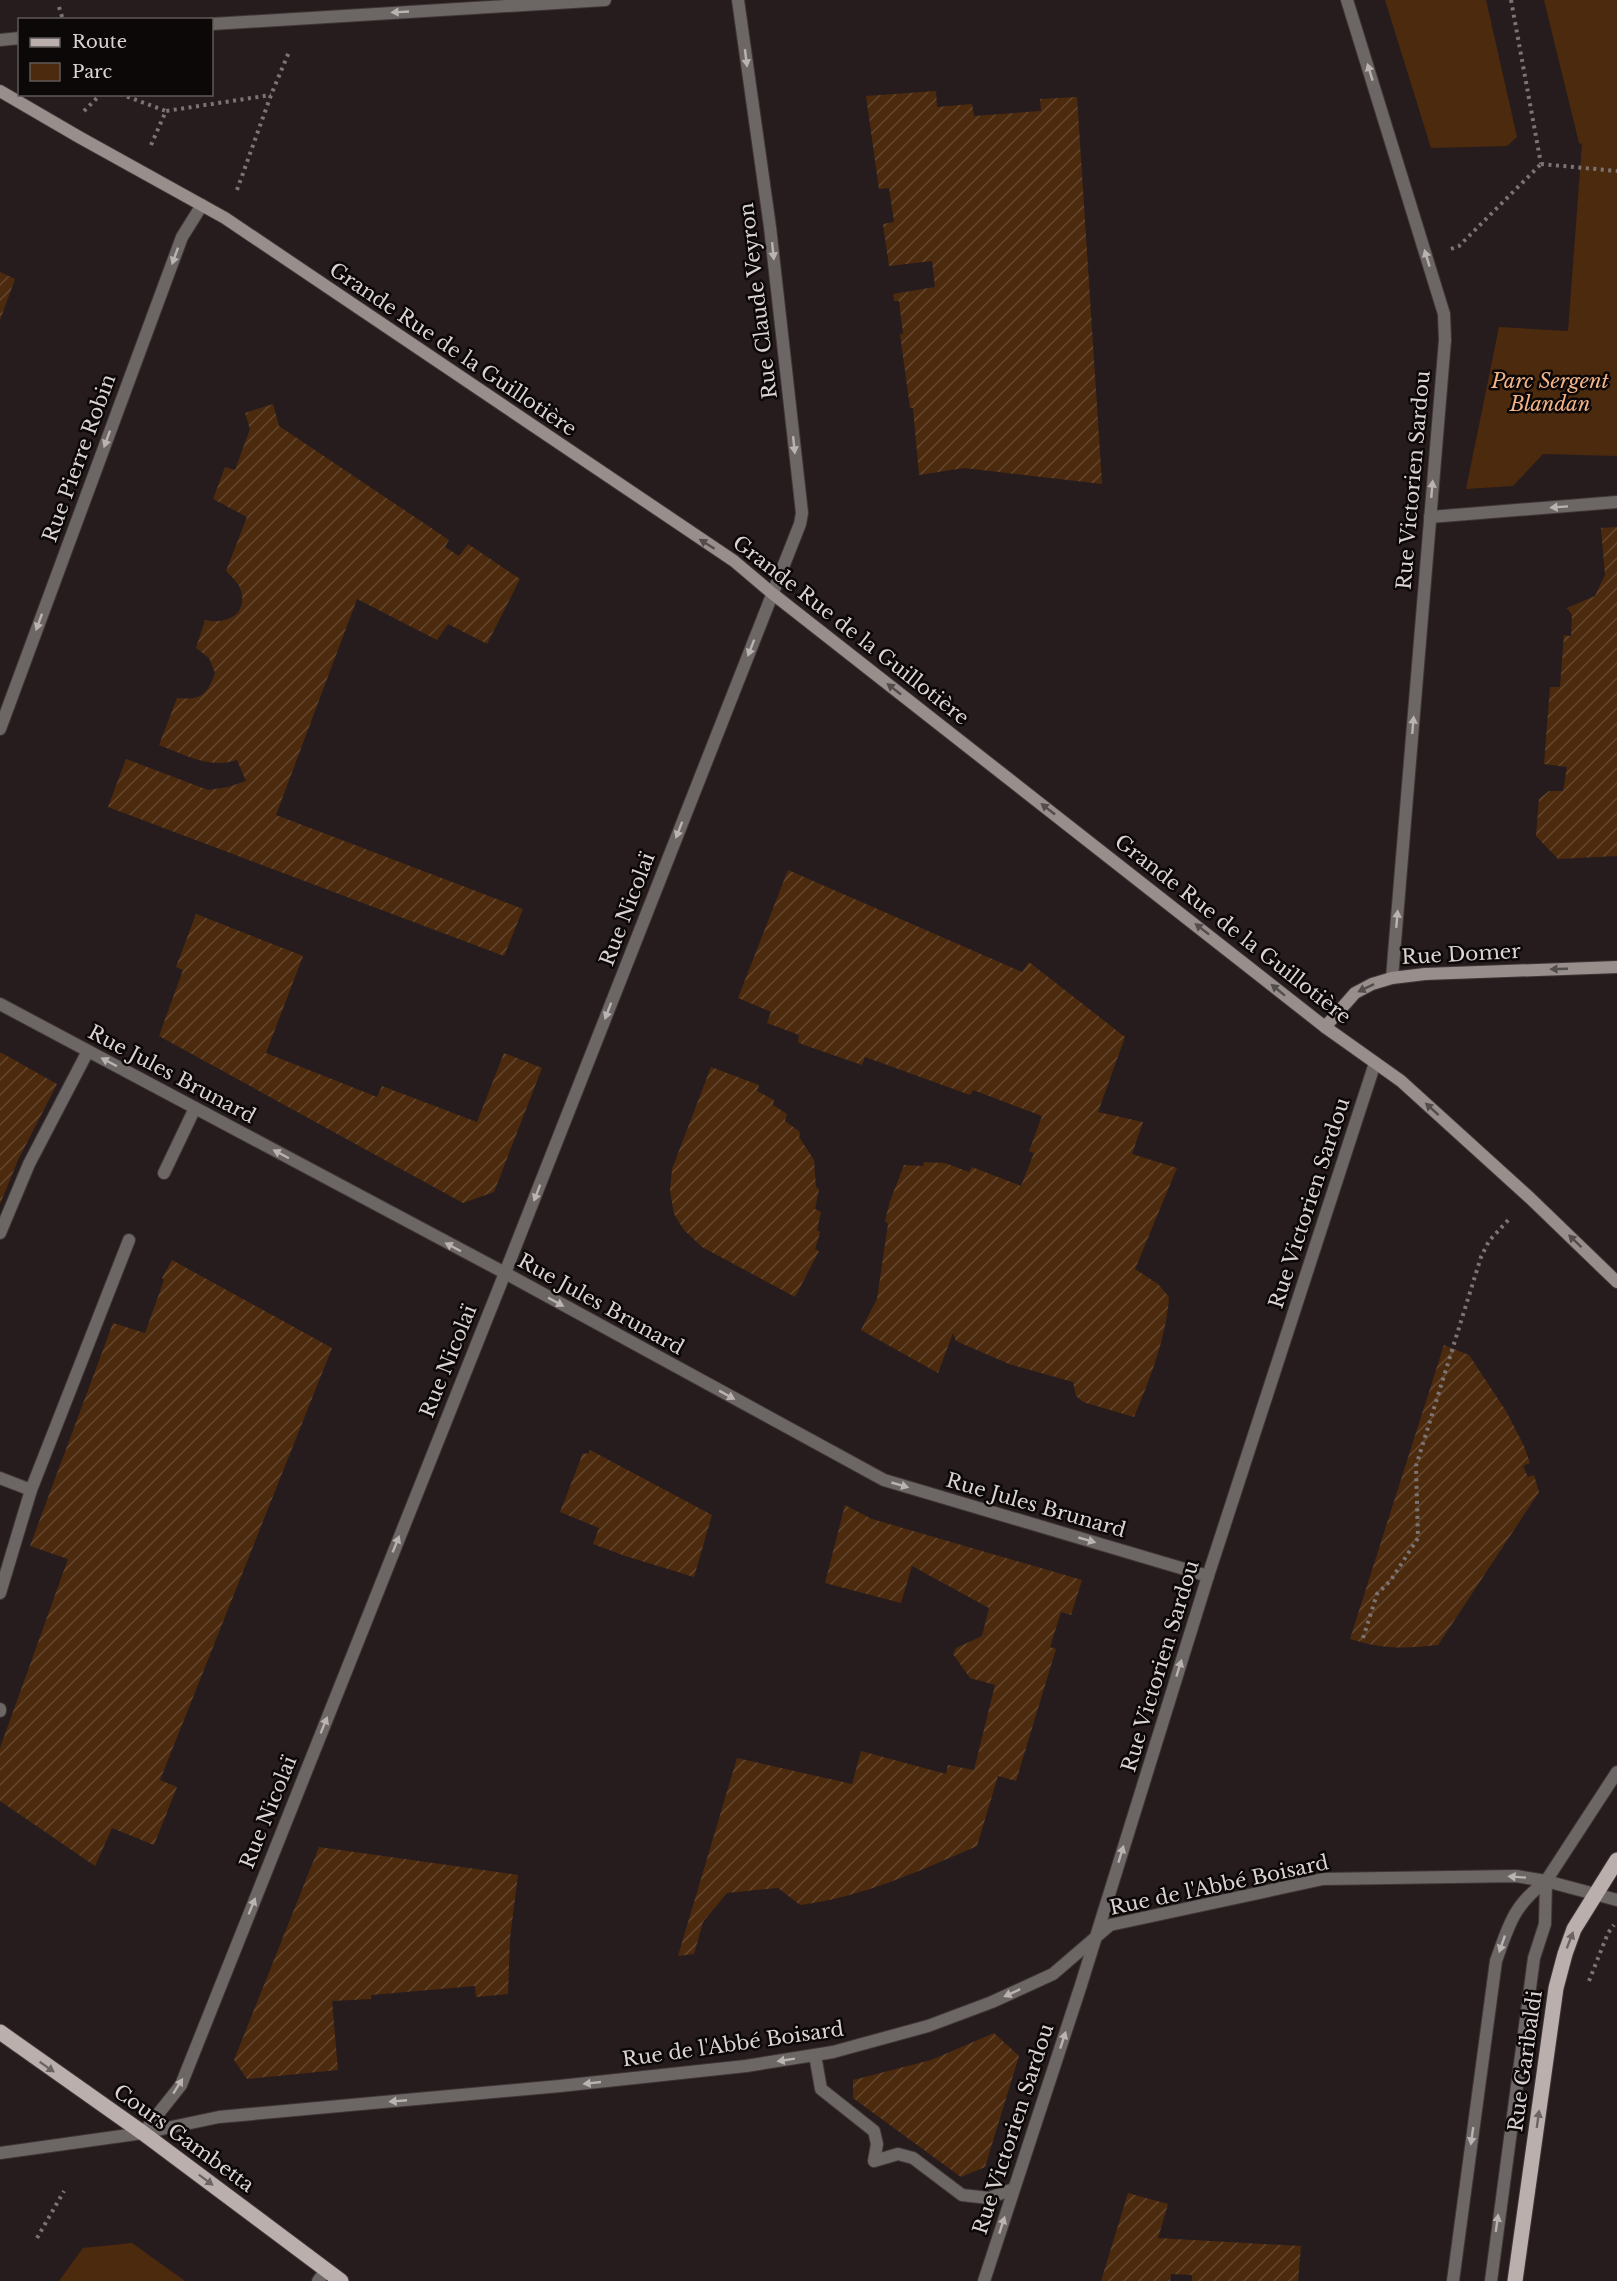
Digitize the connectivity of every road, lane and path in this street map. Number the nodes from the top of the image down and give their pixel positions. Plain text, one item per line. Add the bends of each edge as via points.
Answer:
1 (605, 0) edge
2 (738, 0) edge
3 (1347, 0) edge
4 (1511, 0) edge
5 (59, 8) dead end
6 (62, 18) edge
7 (213, 24) edge
8 (18, 38) edge
9 (0, 40) edge
10 (289, 52) dead end
11 (0, 91) edge
12 (271, 95) junction
13 (99, 96) edge
14 (125, 96) edge
15 (84, 111) dead end
16 (166, 111) junction
17 (152, 146) dead end
18 (1541, 164) junction
19 (1617, 171) edge
20 (237, 190) dead end
21 (201, 205) junction
22 (1448, 250) dead end
23 (1617, 502) edge
24 (1430, 518) junction
25 (773, 594) junction
26 (0, 729) edge
27 (1617, 967) edge
28 (1392, 978) junction
29 (0, 1004) edge
30 (1325, 1027) junction
31 (88, 1051) junction
32 (1375, 1063) junction
33 (195, 1108) junction
34 (164, 1173) dead end
35 (1530, 1198) junction
36 (0, 1233) edge
37 (129, 1240) dead end
38 (505, 1274) junction
39 (1617, 1282) edge
40 (0, 1478) edge
41 (31, 1490) junction
42 (1208, 1576) junction
43 (0, 1593) edge
44 (1363, 1638) dead end
45 (1617, 1772) edge
46 (1617, 1860) edge
47 (1546, 1881) junction
48 (1594, 1895) junction
49 (1617, 1900) edge
50 (1617, 1920) edge
51 (1095, 1937) junction
52 (1587, 1989) dead end
53 (0, 2032) edge
54 (815, 2055) junction
55 (142, 2133) junction
56 (0, 2153) edge
57 (1013, 2189) junction
58 (64, 2191) dead end
59 (37, 2238) dead end
60 (322, 2275) edge
61 (341, 2281) edge
62 (984, 2281) edge
63 (1453, 2281) edge
64 (1491, 2281) edge
65 (1515, 2281) edge

1 -> 7 street
2 -> 25 street, Rue Claude Veyron via 770,227 802,513
24 -> 3 street, Rue Victorien Sardou via 1444,314
4 - 18 path
5 - 6 path
8 - 9 street
10 - 12 path
11 - 21 main road, Grande Rue de la Guillotière
12 - 16 path
12 - 20 path
13 - 15 path
14 - 16 path
16 - 17 path
18 - 19 path
18 - 22 path via 1459,246
25 -> 21 main road, Grande Rue de la Guillotière via 734,561 271,248
21 -> 26 street, Rue Pierre Robin via 182,237
23 -> 24 street
28 -> 24 street, Rue Victorien Sardou
30 -> 25 main road, Grande Rue de la Guillotière
25 -> 38 street, Rue Nicolaï
27 -> 28 main road, Rue Domer
28 -> 30 main road, Rue Domer via 1355,993
29 - 31 street, Rue Jules Brunard
30 - 32 main road, Grande Rue de la Guillotière
33 -> 31 street, Rue Jules Brunard
31 - 36 street via 29,1164
35 -> 32 main road, Grande Rue de la Guillotière via 1401,1081
32 - 42 street, Rue Victorien Sardou
33 - 34 street
38 -> 33 street, Rue Jules Brunard
39 -> 35 main road, Grande Rue de la Guillotière
35 - 44 path via 1489,1241 1481,1257 1416,1466 1418,1538 1391,1580 1377,1594
37 - 41 street
38 -> 42 street, Rue Jules Brunard via 884,1480
55 -> 38 street, Rue Nicolaï via 181,2085
40 - 41 street
41 - 43 street
51 -> 42 street, Rue Victorien Sardou
45 - 47 street
46 - 48 main road, Rue Garibaldi
47 - 48 street, Rue de l'Abbé Boisard
47 -> 51 street, Rue de l'Abbé Boisard via 1516,1876 1323,1879 1110,1925
47 -> 63 street via 1530,1893 1511,1918 1496,1961
64 -> 47 street, Rue Garibaldi via 1534,1958 1545,1924
48 - 49 street, Rue de l'Abbé Boisard
65 -> 48 main road, Rue Garibaldi via 1556,1988 1574,1929
50 - 52 path
51 -> 54 street, Rue de l'Abbé Boisard via 1053,1974 992,2002 928,2026
57 -> 51 street, Rue Victorien Sardou
53 -> 55 main road, Cours Gambetta
54 -> 55 street, Rue de l'Abbé Boisard via 560,2086 219,2117
54 - 57 street via 821,2089 874,2131 878,2144 874,2161 898,2154 913,2158 962,2195 989,2198
55 - 56 street, Rue de l'Abbé Boisard
55 -> 60 main road, Cours Gambetta
62 -> 57 street, Rue Victorien Sardou
58 - 59 path
60 - 61 main road, Cours Gambetta

